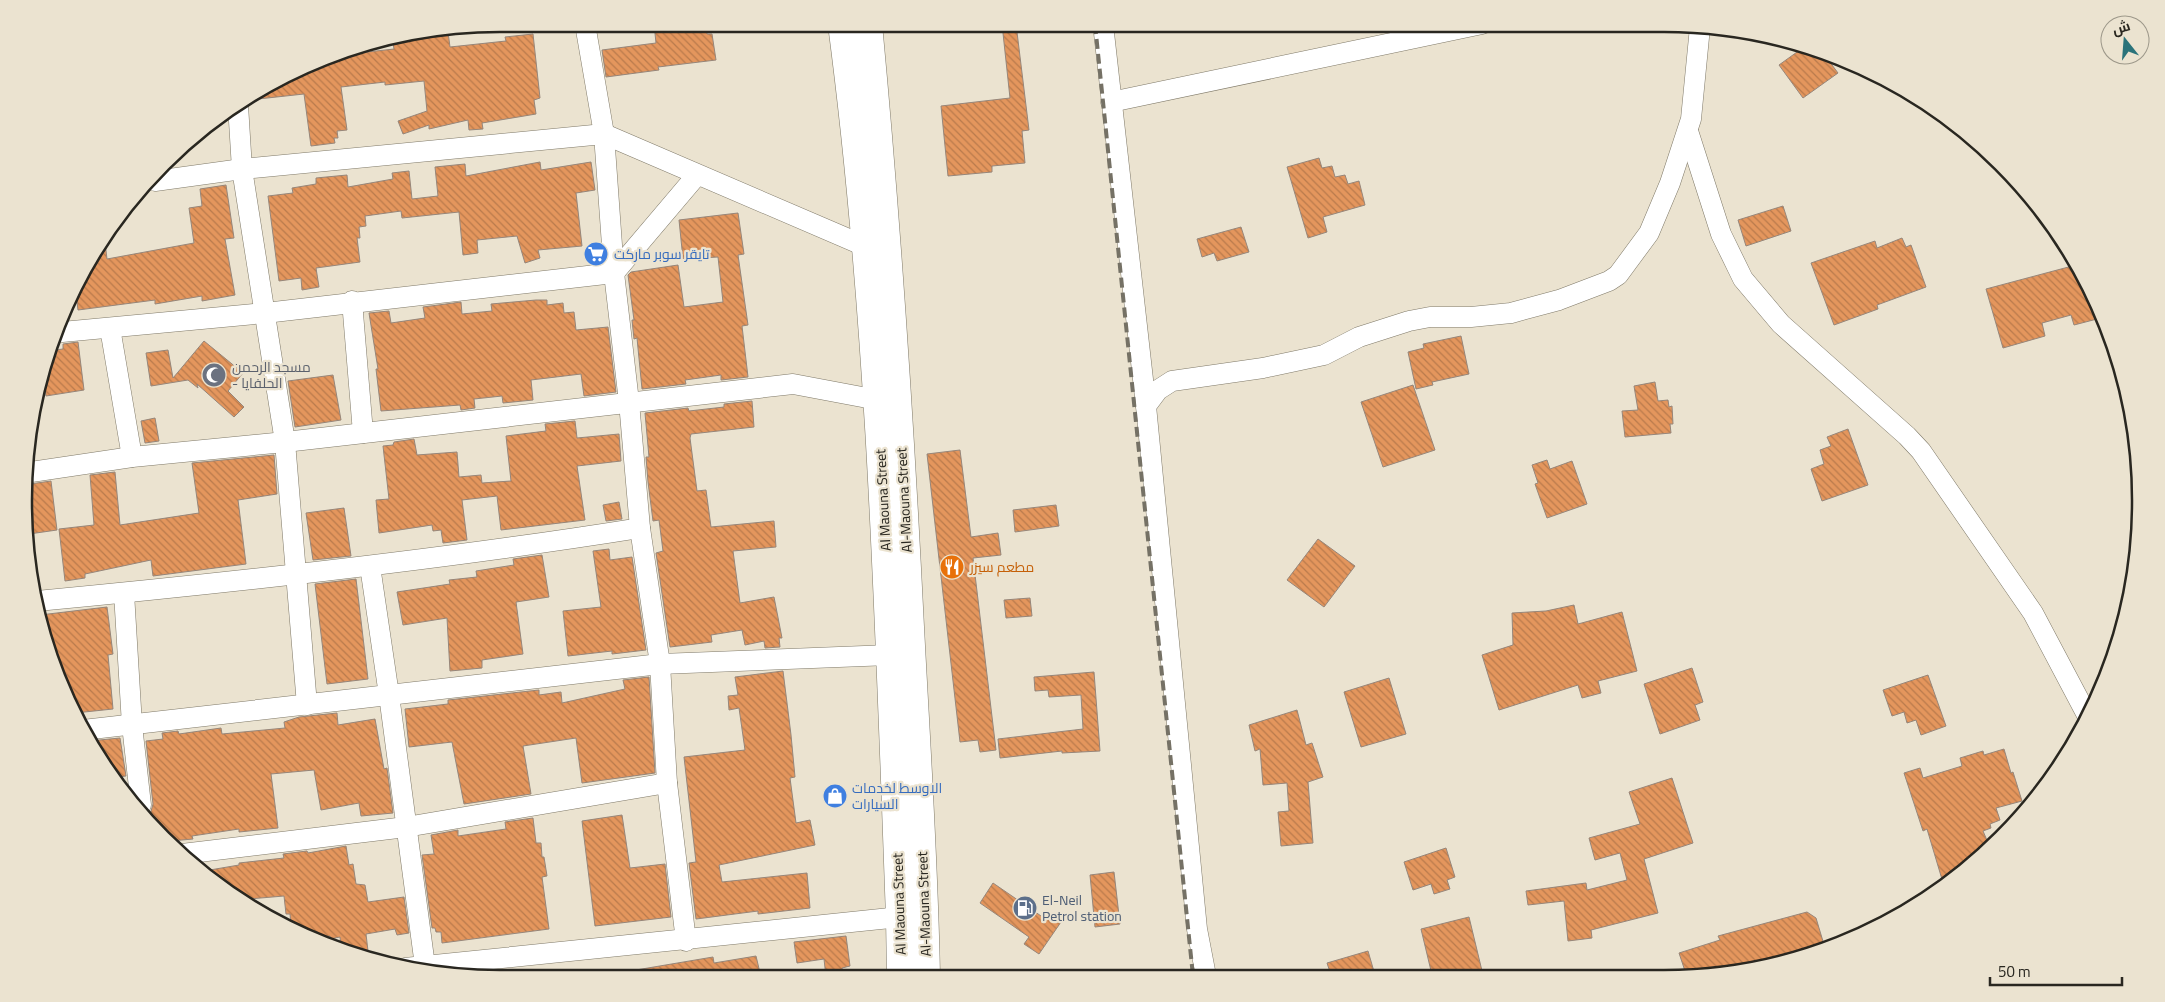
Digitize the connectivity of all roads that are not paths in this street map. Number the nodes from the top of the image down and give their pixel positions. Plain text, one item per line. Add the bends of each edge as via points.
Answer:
1 (586, 32) edge
2 (841, 32) edge
3 (869, 32) edge
4 (1104, 32) edge
5 (1444, 32) edge
6 (1699, 34) edge
7 (1111, 102) junction
8 (238, 113) edge
9 (1688, 131) junction
10 (604, 134) junction
11 (242, 169) junction
12 (697, 175) junction
13 (160, 180) edge
14 (866, 247) junction
15 (614, 273) junction
16 (352, 301) junction
17 (265, 313) junction
18 (110, 328) junction
19 (64, 332) edge
20 (878, 400) junction
21 (629, 402) junction
22 (1146, 406) junction
23 (363, 433) junction
24 (286, 442) junction
25 (132, 457) junction
26 (34, 472) edge
27 (640, 528) junction
28 (370, 566) junction
29 (297, 573) junction
30 (124, 593) junction
31 (44, 600) edge
32 (890, 655) junction
33 (660, 664) junction
34 (389, 695) junction
35 (307, 705) junction
36 (2084, 709) edge
37 (132, 724) junction
38 (92, 729) edge
39 (667, 783) junction
40 (140, 800) edge
41 (406, 826) junction
42 (192, 853) edge
43 (900, 917) junction
44 (686, 941) junction
45 (415, 961) edge
46 (437, 965) edge
47 (901, 970) edge
48 (926, 970) edge
49 (1205, 970) edge

1 - 10 street
2 - 14 highway, Al Maouna Street
3 - 48 highway, Al-Maouna Street via 900,424
4 - 7 street
5 - 7 street
6 - 9 street
7 - 22 street
8 - 11 street
9 - 22 street via 1649,233 1618,275 1609,281 1559,300 1511,313 1409,321 1359,337 1324,355 1263,368 1172,381 1158,390
9 - 36 street via 1721,234 1743,278 1781,324 1920,451 2033,613
10 - 11 street
10 - 12 street
10 - 15 street
11 - 13 street
11 - 17 street
12 - 14 street
12 - 15 street
14 - 20 highway, Al Maouna Street
15 - 16 street
15 - 21 street
16 - 17 street
16 - 23 street
17 - 18 street
17 - 24 street
18 - 19 street
18 - 25 street
20 - 21 street via 792,384
20 - 32 highway, Al Maouna Street
21 - 23 street
21 - 27 street
22 - 49 street via 1197,929
23 - 24 street
24 - 25 street
24 - 29 street
25 - 26 street
27 - 28 street
27 - 33 street
28 - 29 street
28 - 34 street
29 - 30 street
29 - 35 street
30 - 31 street
30 - 37 street
32 - 33 street
32 - 43 highway, Al Maouna Street
33 - 34 street
33 - 39 street
34 - 35 street
34 - 41 street
35 - 37 street
37 - 38 street
37 - 40 street
39 - 41 street
39 - 44 street
41 - 42 street
41 - 45 street
43 - 44 street
43 - 47 highway, Al Maouna Street
44 - 46 street

